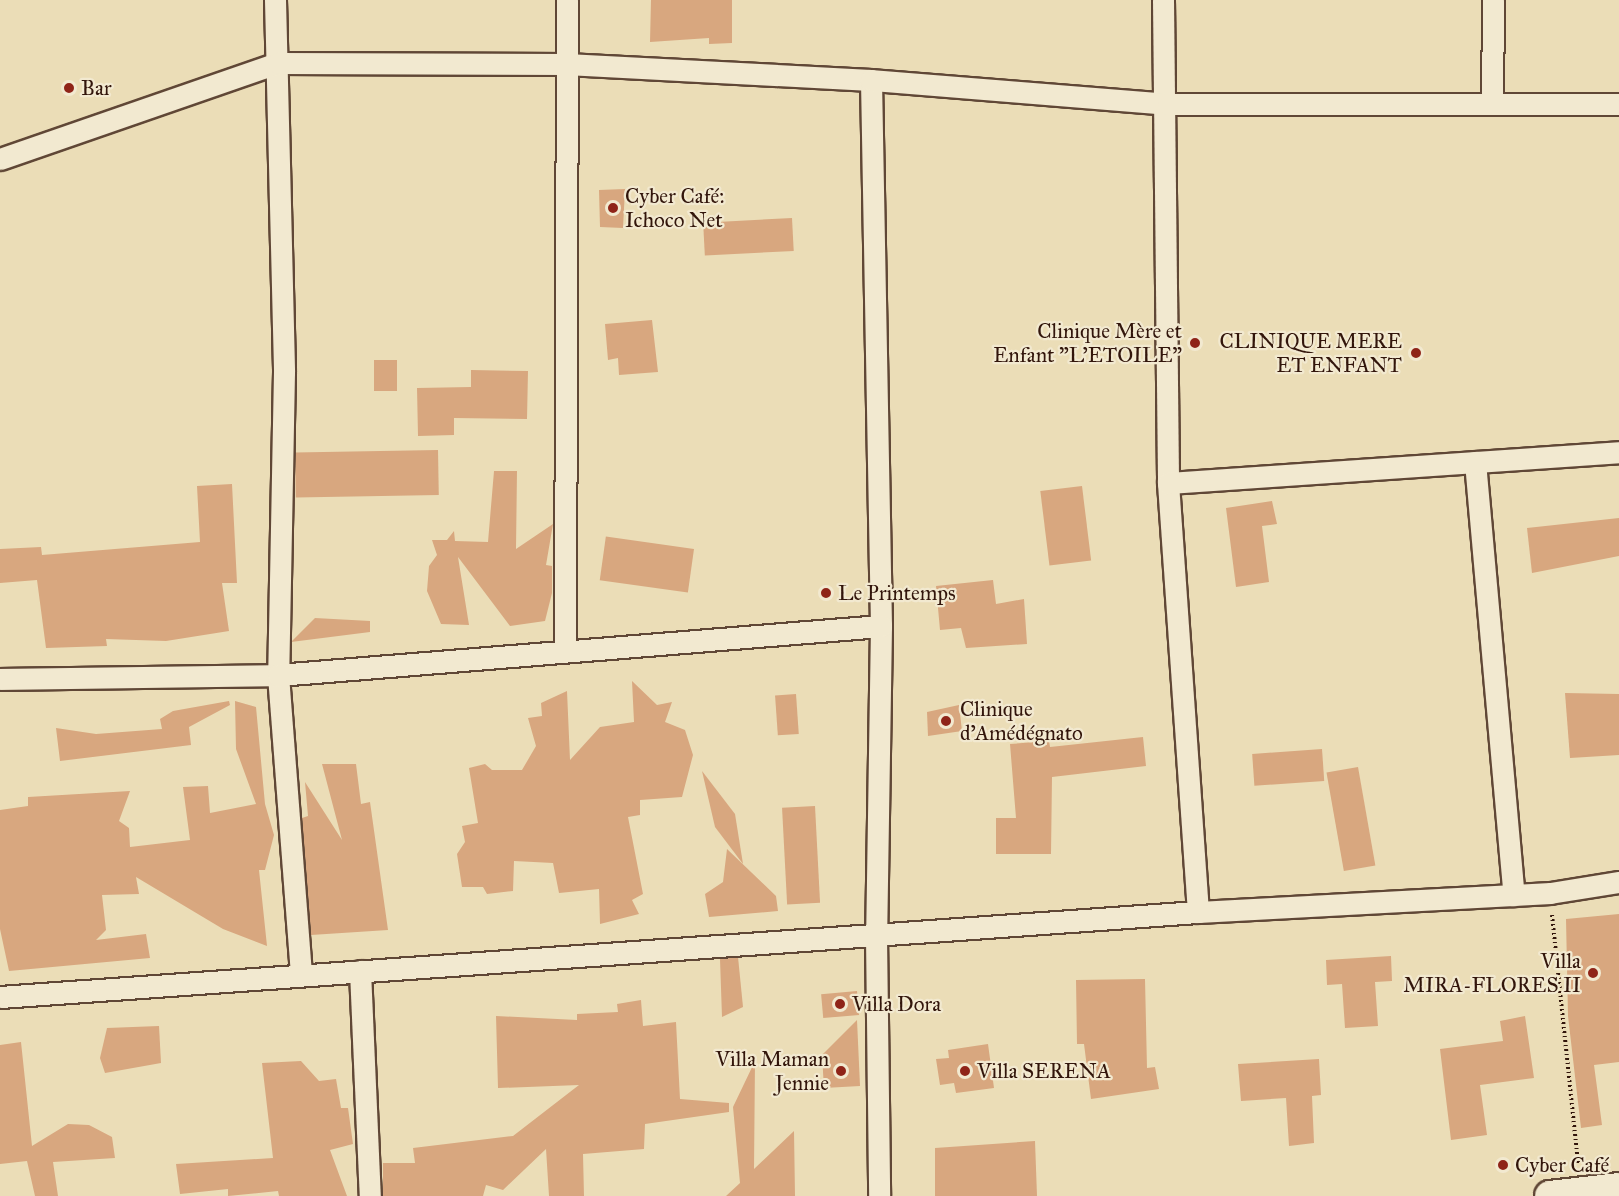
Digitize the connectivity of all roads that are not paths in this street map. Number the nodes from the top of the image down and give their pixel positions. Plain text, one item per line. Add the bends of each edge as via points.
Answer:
1 (275, 0) edge
2 (567, 0) edge
3 (1164, 0) edge
4 (1493, 0) edge
5 (278, 63) junction
6 (566, 64) junction
7 (871, 80) junction
8 (1492, 102) junction
9 (1168, 104) junction
10 (1619, 104) edge
11 (0, 159) edge
12 (1619, 452) edge
13 (1475, 462) junction
14 (1168, 483) junction
15 (881, 626) junction
16 (566, 648) junction
17 (278, 675) junction
18 (0, 679) edge
19 (1619, 882) edge
20 (1514, 895) junction
21 (1198, 912) junction
22 (876, 936) junction
23 (360, 971) junction
24 (301, 974) junction
25 (0, 997) edge
26 (1619, 1188) edge
27 (370, 1196) edge
28 (879, 1196) edge
29 (1550, 1196) edge

1 - 5 street
2 - 6 street
3 - 9 street
4 - 8 street
5 - 6 street
5 - 11 street
5 - 17 street via 284,372
6 - 7 street
6 - 16 street
7 - 9 street
7 - 15 street
8 - 9 street
8 - 10 street
9 - 14 street
12 - 13 street
13 - 14 street
13 - 20 street
14 - 21 street
15 - 16 street
15 - 22 street
16 - 17 street
17 - 18 street
17 - 24 street
19 - 20 street
20 - 21 street
21 - 22 street
22 - 23 street
22 - 28 street
23 - 24 street
23 - 27 street
24 - 25 street
26 - 29 street

